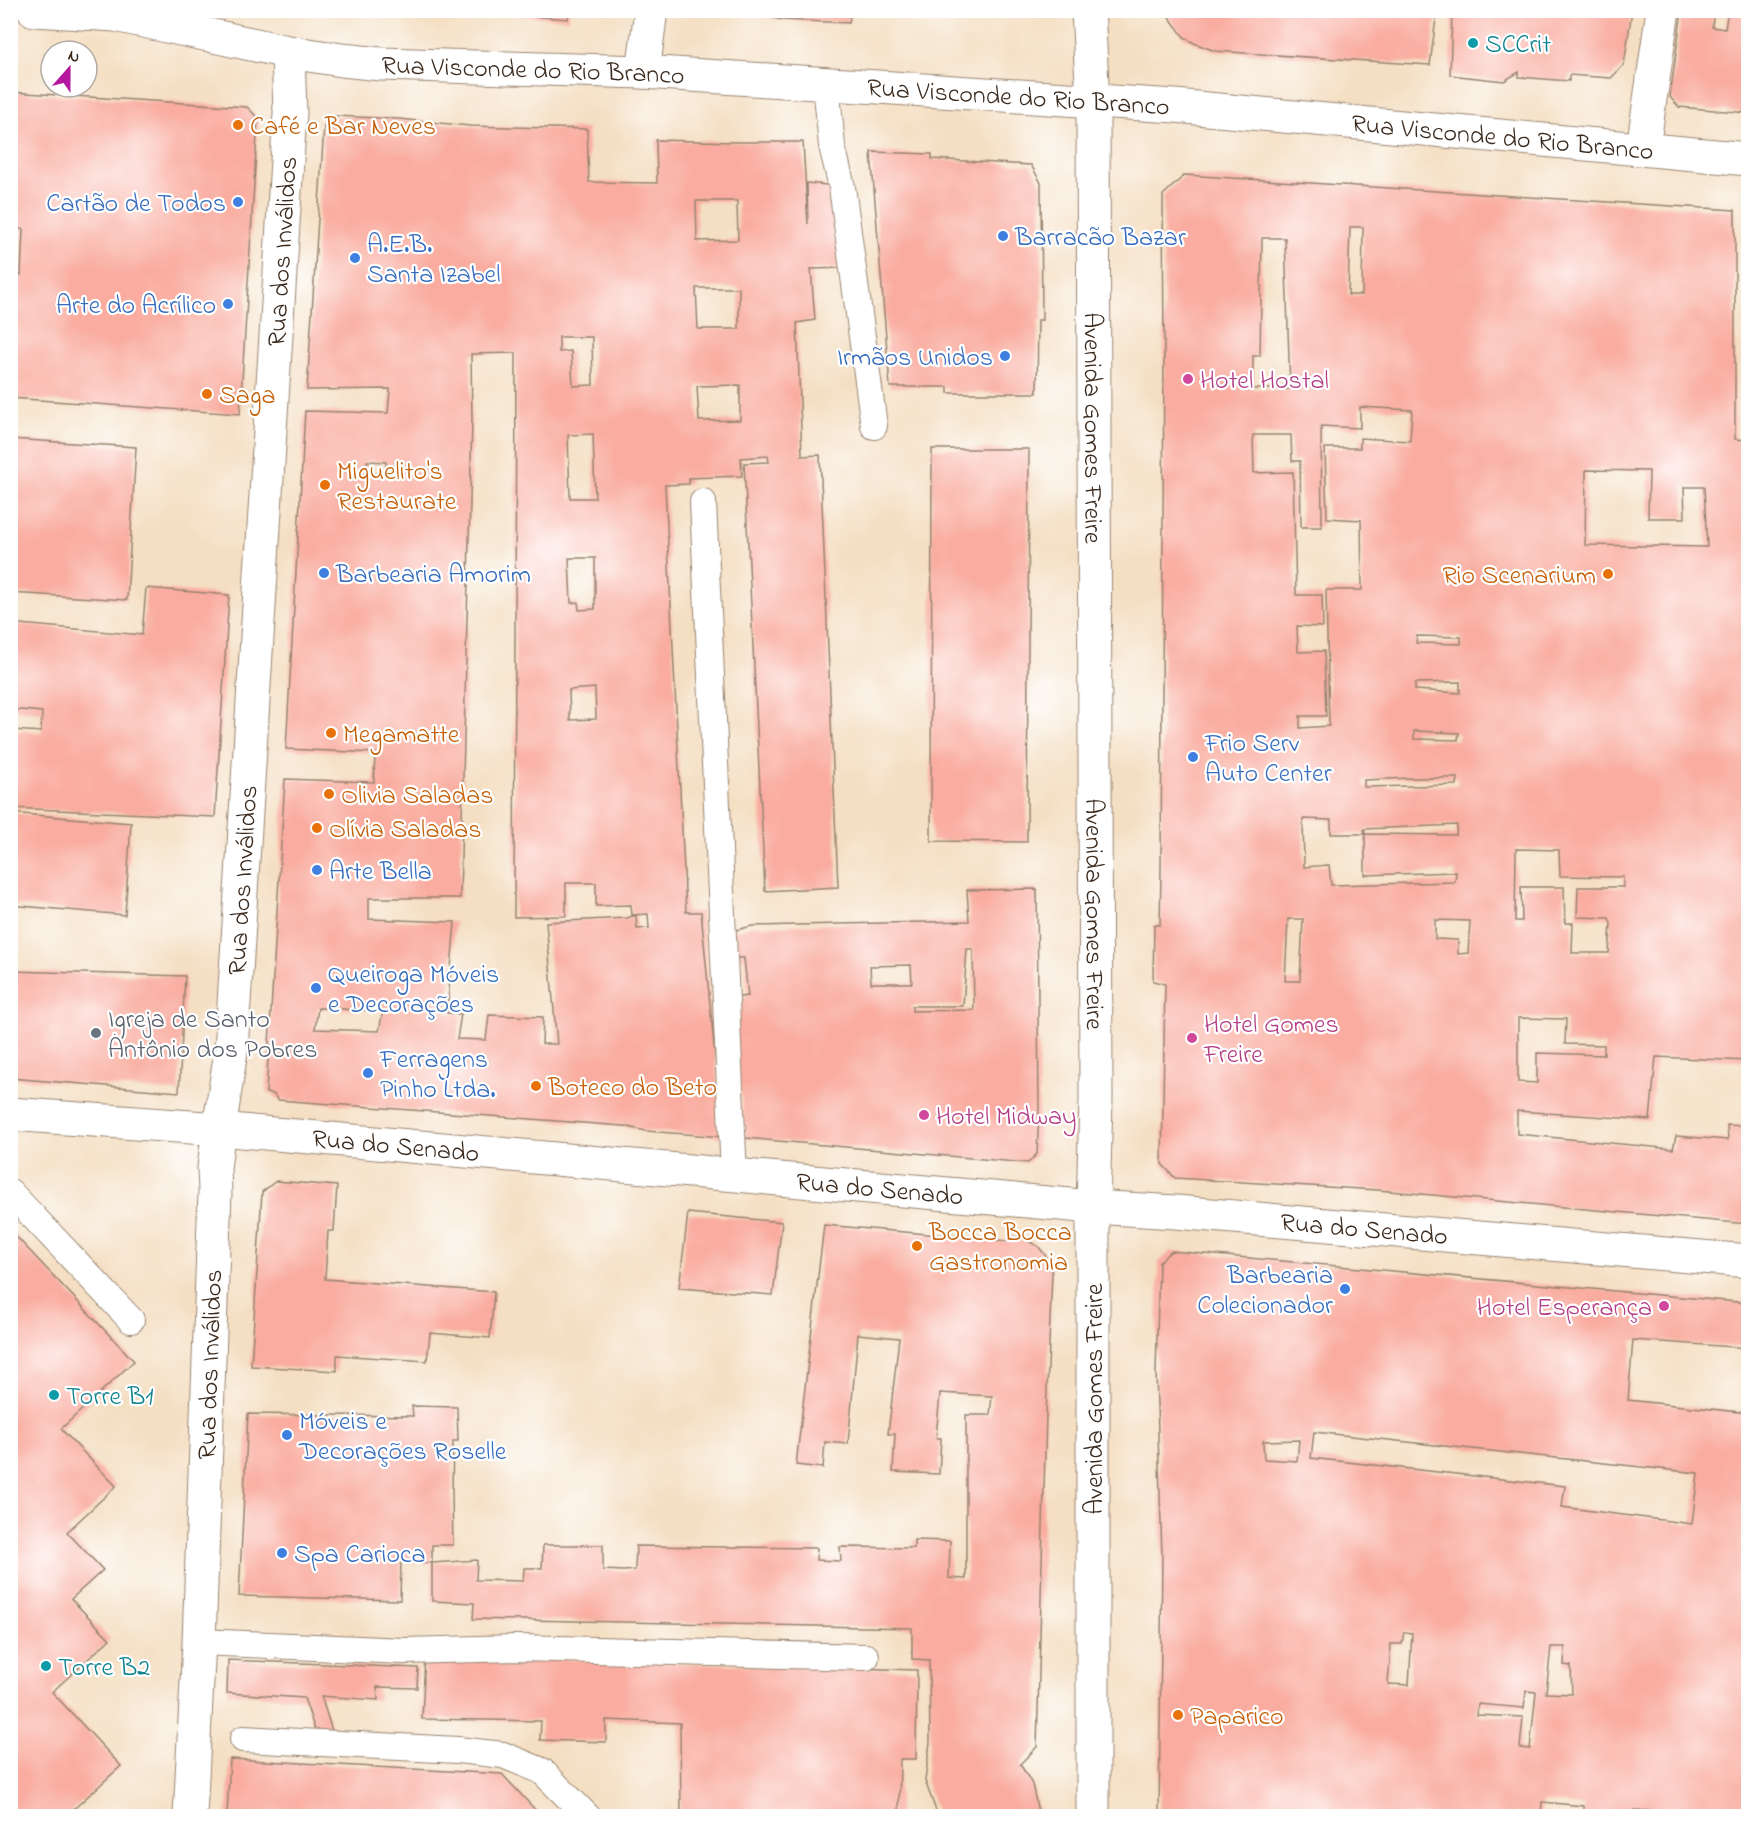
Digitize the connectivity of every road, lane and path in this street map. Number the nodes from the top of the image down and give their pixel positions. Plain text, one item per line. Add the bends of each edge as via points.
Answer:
1 (34, 10) edge
2 (651, 10) edge
3 (1088, 10) edge
4 (1663, 10) edge
5 (117, 13) edge
6 (200, 21) edge
7 (288, 52) junction
8 (643, 72) junction
9 (826, 83) junction
10 (1093, 101) junction
11 (1644, 148) junction
12 (1749, 159) edge
13 (874, 426) dead end
14 (703, 502) dead end
15 (18, 1116) edge
16 (219, 1129) junction
17 (734, 1175) junction
18 (10, 1192) edge
19 (1093, 1207) junction
20 (1749, 1262) edge
21 (131, 1320) dead end
22 (199, 1642) junction
23 (866, 1657) dead end
24 (243, 1739) dead end
25 (190, 1816) edge
26 (587, 1816) edge
27 (1094, 1816) edge

1 - 5 street, Rua Visconde do Rio Branco
2 - 8 street
3 - 10 street, Avenida Gomes Freire
4 - 11 street
5 - 6 street, Rua Visconde do Rio Branco
6 - 7 street, Rua Visconde do Rio Branco
7 - 8 street, Rua Visconde do Rio Branco via 381,64
7 - 16 street, Rua dos Inválidos via 290,113 231,1051
8 - 9 street, Rua Visconde do Rio Branco
9 - 10 street, Rua Visconde do Rio Branco
9 - 13 lane
10 - 11 street, Rua Visconde do Rio Branco
10 - 19 street, Avenida Gomes Freire
11 - 12 street, Rua Visconde do Rio Branco
14 - 17 lane
15 - 16 street, Rua do Senado
16 - 17 street, Rua do Senado
16 - 22 street, Rua dos Inválidos via 214,1168
17 - 19 street, Rua do Senado
18 - 21 lane
19 - 20 street, Rua do Senado
19 - 27 street, Avenida Gomes Freire
22 - 23 lane via 404,1651 518,1648
22 - 25 street, Rua dos Inválidos
24 - 26 lane via 502,1755 542,1772

